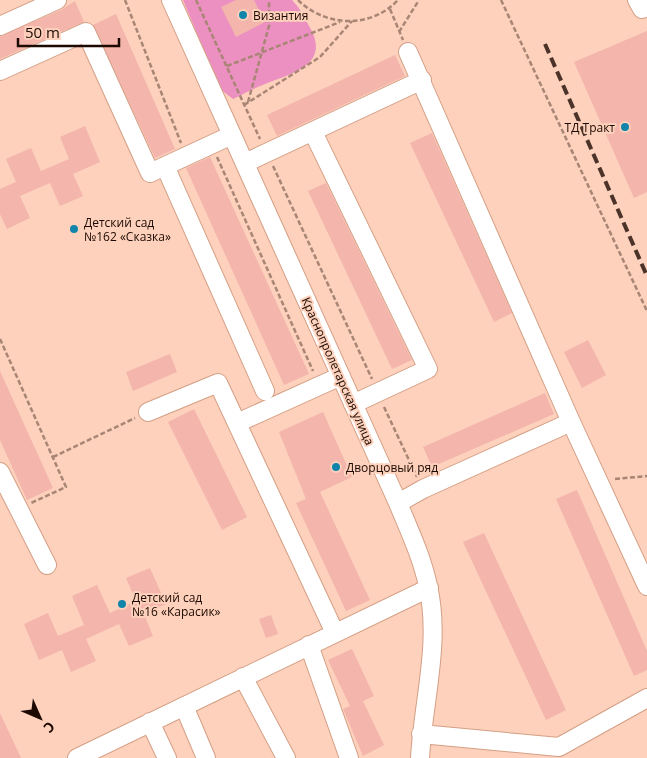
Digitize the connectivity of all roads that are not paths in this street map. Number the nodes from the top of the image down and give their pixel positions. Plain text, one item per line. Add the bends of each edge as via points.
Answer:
1 (57, 0) edge
2 (172, 0) edge
3 (637, 0) edge
4 (647, 7) edge
5 (0, 26) edge
6 (408, 52) road end
7 (0, 72) edge
8 (422, 80) junction
9 (313, 132) junction
10 (232, 135) junction
11 (245, 163) junction
12 (165, 166) junction
13 (341, 376) junction
14 (265, 391) dead end
15 (353, 404) junction
16 (148, 412) road end
17 (572, 422) junction
18 (237, 423) junction
19 (0, 472) edge
20 (398, 503) junction
21 (47, 565) dead end
22 (647, 586) edge
23 (429, 588) junction
24 (335, 633) junction
25 (309, 646) junction
26 (244, 677) junction
27 (647, 698) edge
28 (184, 706) junction
29 (150, 722) junction
30 (421, 734) junction
31 (77, 758) edge
32 (167, 758) edge
33 (206, 758) edge
34 (286, 758) edge
35 (349, 758) edge
36 (420, 758) edge

1 - 5 street
2 - 10 street, Краснопролетарская улица
3 - 4 street via 642,9
6 - 8 street
7 - 12 street via 86,32 150,173
8 - 9 street
8 - 17 street
9 - 11 street
9 - 15 street via 428,368
10 - 11 street, Краснопролетарская улица
10 - 12 street
11 - 13 street, Краснопролетарская улица
12 - 14 street
13 - 15 street, Краснопролетарская улица
13 - 18 street
15 - 20 street, Краснопролетарская улица
16 - 18 street via 218,383
17 - 20 street
17 - 22 street
18 - 24 street
19 - 21 street
20 - 23 street, Краснопролетарская улица via 421,558
23 - 24 street
23 - 30 street, Краснопролетарская улица via 432,654
24 - 25 street
25 - 26 street
25 - 35 street
26 - 28 street
26 - 34 street
27 - 30 street via 559,747
28 - 29 street
28 - 33 street
29 - 31 street
29 - 32 street
30 - 36 street, Краснопролетарская улица

